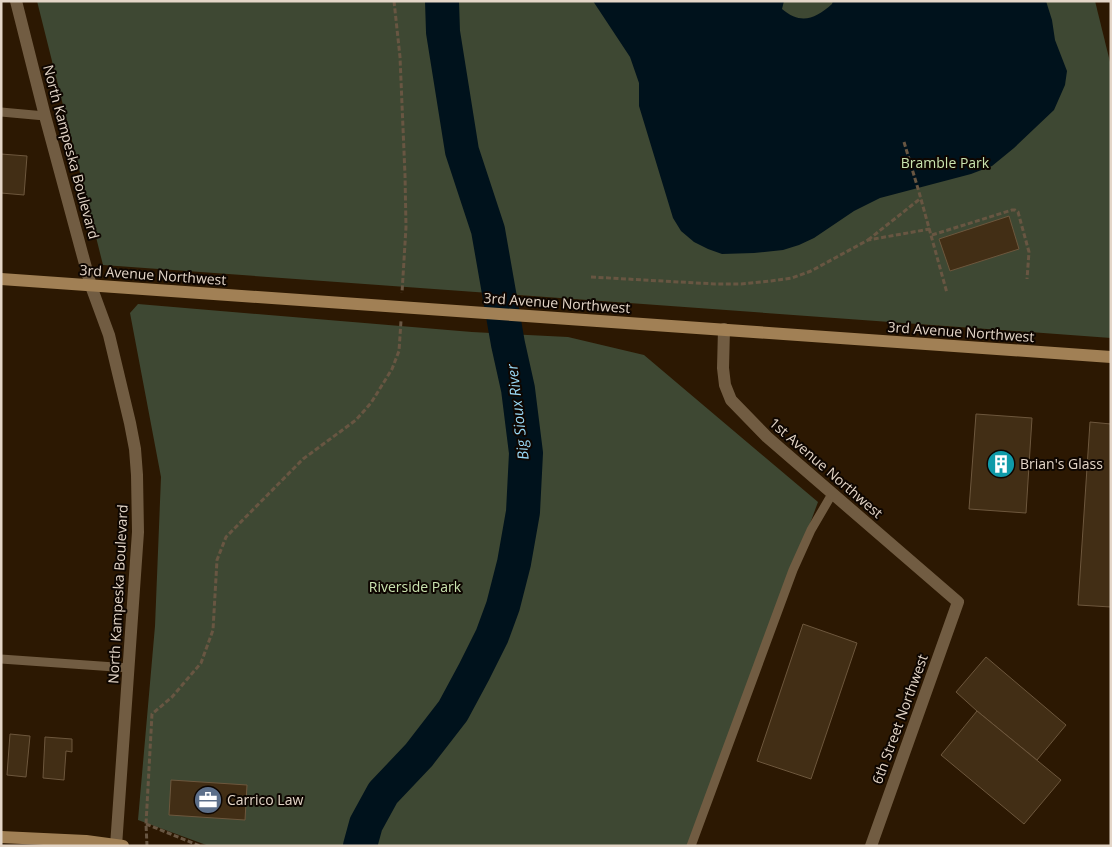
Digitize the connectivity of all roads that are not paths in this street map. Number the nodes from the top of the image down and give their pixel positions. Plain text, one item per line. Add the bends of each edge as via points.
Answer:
1 (16, 1) edge
2 (1, 112) edge
3 (45, 116) junction
4 (1, 279) edge
5 (91, 286) junction
6 (724, 329) junction
7 (1111, 357) edge
8 (832, 494) junction
9 (958, 602) joint
10 (1, 659) edge
11 (129, 668) junction
12 (1, 837) edge
13 (118, 845) edge
14 (691, 846) edge
15 (871, 846) edge

1 - 3 street, North Kampeska Boulevard
2 - 3 lane
3 - 5 street, North Kampeska Boulevard
4 - 5 main road, 3rd Avenue Northwest
5 - 6 main road, 3rd Avenue Northwest
5 - 11 street, North Kampeska Boulevard via 109,335 135,449 138,532
6 - 7 main road, 3rd Avenue Northwest
6 - 8 street, 1st Avenue Northwest via 723,368 731,400 767,437
8 - 9 street, 1st Avenue Northwest
8 - 14 lane via 792,570
9 - 15 street, 6th Street Northwest
10 - 11 lane
11 - 13 street, North Kampeska Boulevard
12 - 13 main road

